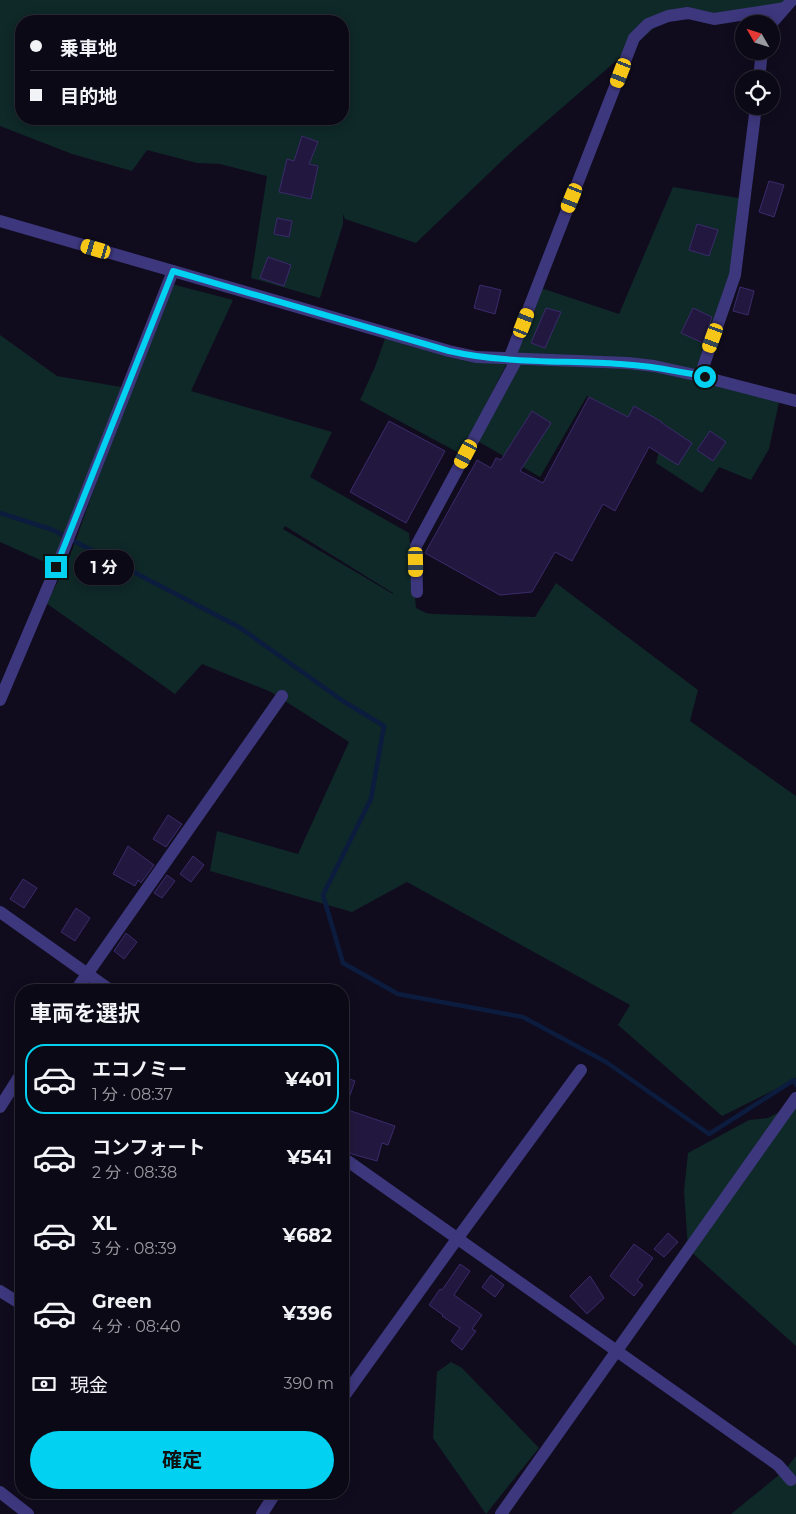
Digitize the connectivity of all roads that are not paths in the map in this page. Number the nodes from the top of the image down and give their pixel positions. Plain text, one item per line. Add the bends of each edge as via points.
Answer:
1 (789, 4) edge
2 (779, 15) edge
3 (755, 115) edge
4 (0, 221) edge
5 (173, 271) junction
6 (513, 359) junction
7 (700, 376) junction
8 (796, 401) edge
9 (417, 592) dead end
10 (282, 696) dead end
11 (0, 700) edge
12 (0, 912) edge
13 (86, 973) junction
14 (80, 984) edge
15 (102, 984) edge
16 (581, 1070) dead end
17 (15, 1083) edge
18 (796, 1098) edge
19 (0, 1107) edge
20 (349, 1162) edge
21 (457, 1239) junction
22 (0, 1290) edge
23 (15, 1300) edge
24 (617, 1350) junction
25 (349, 1389) edge
26 (790, 1480) dead end
27 (0, 1492) edge
28 (272, 1499) edge
29 (28, 1514) edge
30 (262, 1514) edge
31 (501, 1514) edge

1 - 2 street
1 - 6 street via 714,19 688,13 668,16 648,24 634,38
3 - 7 street via 735,276
4 - 5 street
5 - 6 street via 449,351 476,357
5 - 11 street via 64,549
6 - 7 street via 628,363
6 - 9 street via 416,546
7 - 8 street
10 - 13 street
12 - 13 street
13 - 14 street
13 - 15 street
16 - 21 street
17 - 19 street
18 - 24 street
20 - 21 street
21 - 24 street
21 - 25 street
22 - 23 street
24 - 26 street via 778,1465
24 - 31 street
27 - 29 street
28 - 30 street

